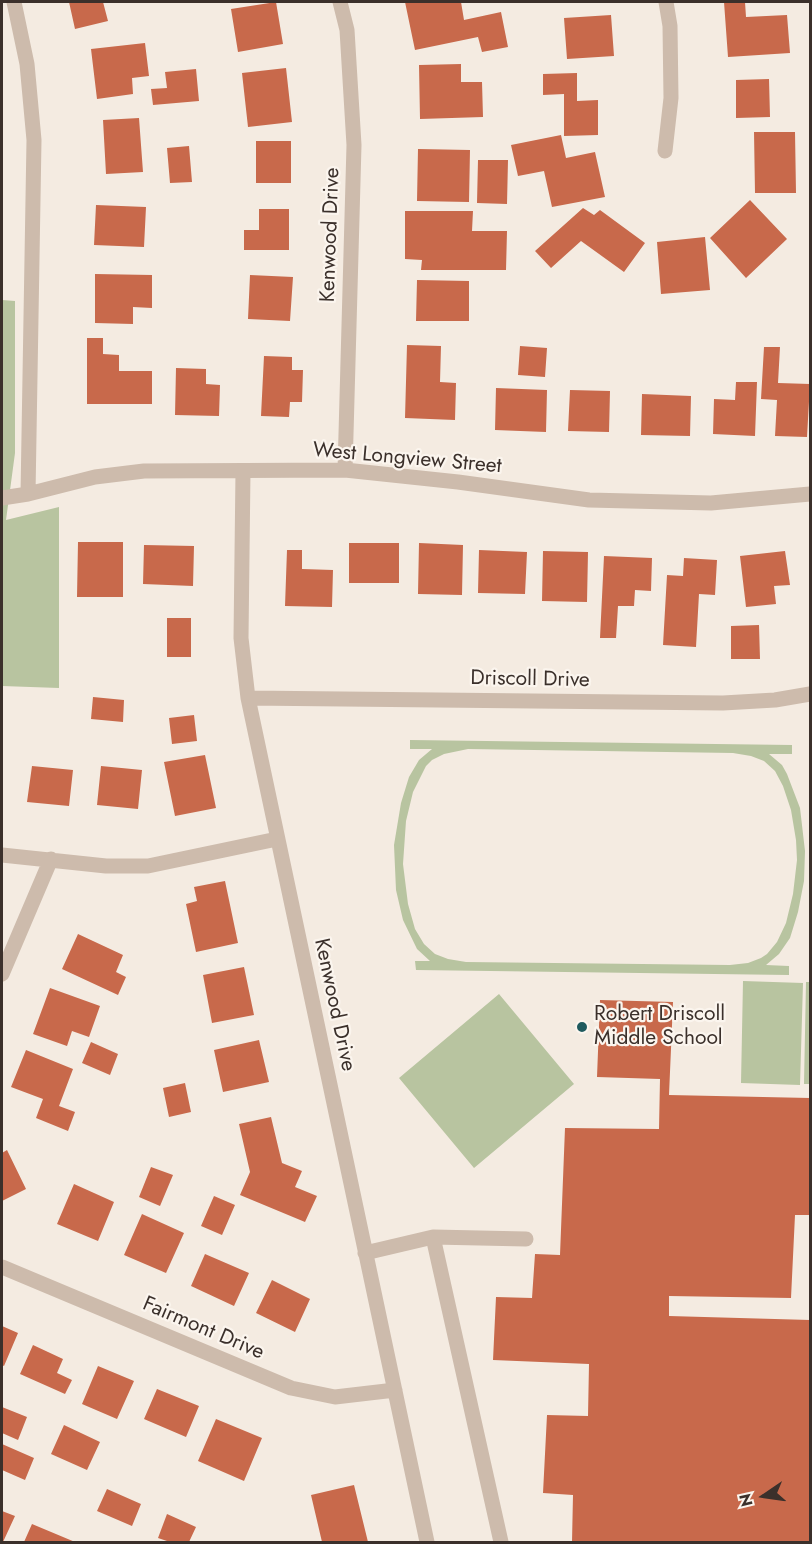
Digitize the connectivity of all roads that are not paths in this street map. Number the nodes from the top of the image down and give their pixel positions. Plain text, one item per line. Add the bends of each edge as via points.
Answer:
1 (14, 2) edge
2 (340, 2) edge
3 (666, 2) edge
4 (665, 152) dead end
5 (345, 470) junction
6 (243, 471) junction
7 (28, 494) junction
8 (810, 495) edge
9 (2, 498) edge
10 (810, 694) edge
11 (248, 698) junction
12 (277, 839) junction
13 (2, 855) edge
14 (51, 859) junction
15 (2, 974) edge
16 (433, 1237) junction
17 (526, 1239) dead end
18 (365, 1253) junction
19 (2, 1267) edge
20 (394, 1390) junction
21 (427, 1542) edge
22 (501, 1542) edge

1 - 7 street via 27,64 34,140
2 - 5 street, Kenwood Drive via 347,30 354,145
3 - 4 street via 671,98
5 - 6 street, West Longview Street
5 - 8 street, West Longview Street via 589,500 711,503
6 - 7 street, West Longview Street via 144,471 95,477
6 - 11 street, Kenwood Drive via 241,638
7 - 9 street, West Longview Street
10 - 11 street, Driscoll Drive via 723,703
11 - 12 street, Kenwood Drive
12 - 14 street via 148,866 106,866
12 - 18 street, Kenwood Drive
13 - 14 street
14 - 15 street
16 - 17 street
16 - 18 street
16 - 22 street
18 - 20 street, Kenwood Drive
19 - 20 street, Fairmont Drive via 291,1389 335,1397
20 - 21 street, Kenwood Drive

